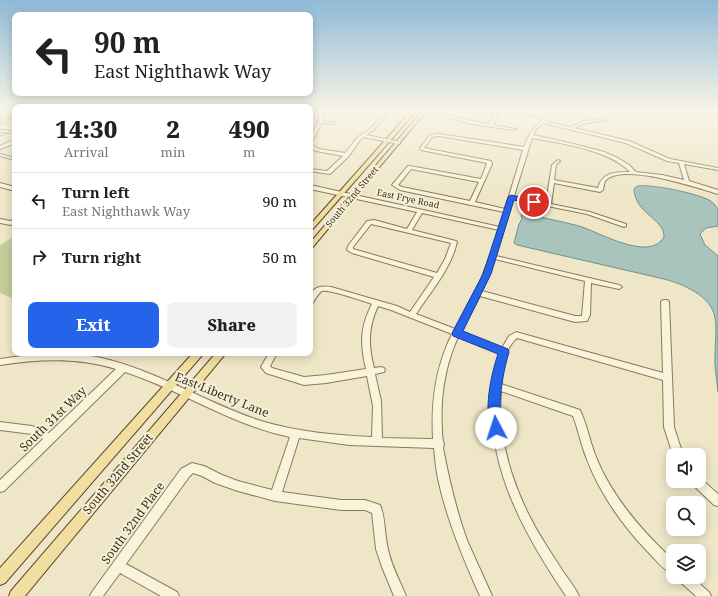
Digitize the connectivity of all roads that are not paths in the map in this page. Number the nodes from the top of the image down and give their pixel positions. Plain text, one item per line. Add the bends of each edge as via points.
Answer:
1 (359, 138) edge
2 (371, 138) edge
3 (391, 138) edge
4 (402, 138) edge
5 (431, 138) edge
6 (457, 138) edge
7 (529, 138) edge
8 (537, 138) edge
9 (617, 138) edge
10 (388, 141) junction
11 (12, 142) edge
12 (398, 143) junction
13 (313, 146) edge
14 (0, 148) edge
15 (526, 149) junction
16 (0, 155) edge
17 (347, 155) junction
18 (12, 158) edge
19 (558, 161) dead end
20 (681, 163) junction
21 (718, 169) edge
22 (313, 170) edge
23 (634, 173) junction
24 (482, 181) junction
25 (551, 182) junction
26 (686, 182) junction
27 (0, 185) edge
28 (12, 188) edge
29 (313, 188) edge
30 (718, 192) edge
31 (341, 194) junction
32 (352, 196) junction
33 (511, 197) junction
34 (472, 204) junction
35 (548, 205) junction
36 (420, 211) junction
37 (507, 211) junction
38 (0, 221) edge
39 (12, 222) edge
40 (624, 225) dead end
41 (313, 226) edge
42 (502, 229) junction
43 (409, 230) junction
44 (313, 243) edge
45 (493, 257) junction
46 (438, 276) junction
47 (588, 280) junction
48 (619, 287) dead end
49 (479, 293) junction
50 (313, 298) edge
51 (376, 302) junction
52 (665, 302) dead end
53 (412, 315) junction
54 (457, 333) junction
55 (504, 352) junction
56 (196, 356) edge
57 (218, 356) edge
58 (271, 356) edge
59 (0, 362) edge
60 (122, 368) junction
61 (381, 370) dead end
62 (370, 372) junction
63 (667, 378) junction
64 (496, 386) junction
65 (169, 387) junction
66 (186, 394) junction
67 (0, 426) edge
68 (296, 434) junction
69 (51, 438) junction
70 (377, 441) junction
71 (438, 444) junction
72 (676, 448) edge
73 (0, 487) edge
74 (704, 488) edge
75 (275, 496) junction
76 (718, 501) edge
77 (666, 561) edge
78 (118, 566) junction
79 (0, 578) edge
80 (690, 584) edge
81 (16, 596) edge
82 (96, 596) edge
83 (173, 596) edge
84 (400, 596) edge
85 (486, 596) edge
86 (573, 596) edge
87 (705, 596) edge

1 - 17 street
2 - 10 street
3 - 10 main road, South 32nd Street
4 - 12 main road, South 32nd Street
5 - 24 street via 423,149 489,162
6 - 15 street
7 - 15 street
8 - 23 street via 604,154 623,163
9 - 20 street
10 - 12 street
10 - 31 main road, South 32nd Street
11 - 14 street
12 - 32 main road, South 32nd Street
13 - 17 street
15 - 33 street
16 - 18 street
17 - 22 street via 328,173
19 - 25 street via 554,166
20 - 21 street
20 - 26 street
23 - 25 street via 617,173 605,177 600,190
23 - 26 street
24 - 34 street
24 - 34 street via 410,167 395,185
25 - 35 street
26 - 30 street
27 - 28 street
29 - 31 street, East Frye Road
31 - 32 street, East Frye Road
31 - 41 main road, South 32nd Street
32 - 36 street, East Frye Road
32 - 44 main road, South 32nd Street
33 - 35 street
33 - 37 street
34 - 37 street
35 - 40 street via 588,213
36 - 42 street, East Frye Road
36 - 43 street
37 - 42 street
38 - 39 street
42 - 45 street
43 - 46 street via 454,242
43 - 46 street via 369,222 350,250
45 - 47 street
45 - 49 street
46 - 53 street
47 - 48 street
47 - 49 street via 584,319 575,319
49 - 54 street
50 - 51 street via 322,288
51 - 53 street
51 - 62 street via 365,330
52 - 63 street
53 - 54 street
54 - 55 street
54 - 71 street via 446,356 439,383 436,409
55 - 63 street via 516,335
55 - 64 street
56 - 65 main road, South 32nd Street
57 - 66 main road, South 32nd Street
58 - 62 street via 265,367 269,371 304,381
59 - 60 street, East Liberty Lane via 67,357
60 - 65 street, East Liberty Lane
60 - 69 street, South 31st Way
61 - 62 street
62 - 70 street via 376,396
63 - 72 street via 669,428
64 - 77 street via 577,413 593,463 610,496 635,529
64 - 86 street via 496,428 513,492 536,540
65 - 66 street, East Liberty Lane
65 - 79 main road, South 32nd Street
66 - 68 street, East Liberty Lane via 261,425
66 - 81 main road, South 32nd Street
67 - 69 street via 32,430
68 - 70 street, East Liberty Lane
68 - 75 street
69 - 73 street, South 31st Way
70 - 71 street, East Liberty Lane
71 - 85 street via 443,479 455,522 471,566
74 - 76 street
75 - 78 street, South 32nd Place via 238,486 192,468 185,473
75 - 84 street via 334,504 365,505 376,509 380,519 384,553
78 - 82 street, South 32nd Place
78 - 83 street
80 - 87 street

